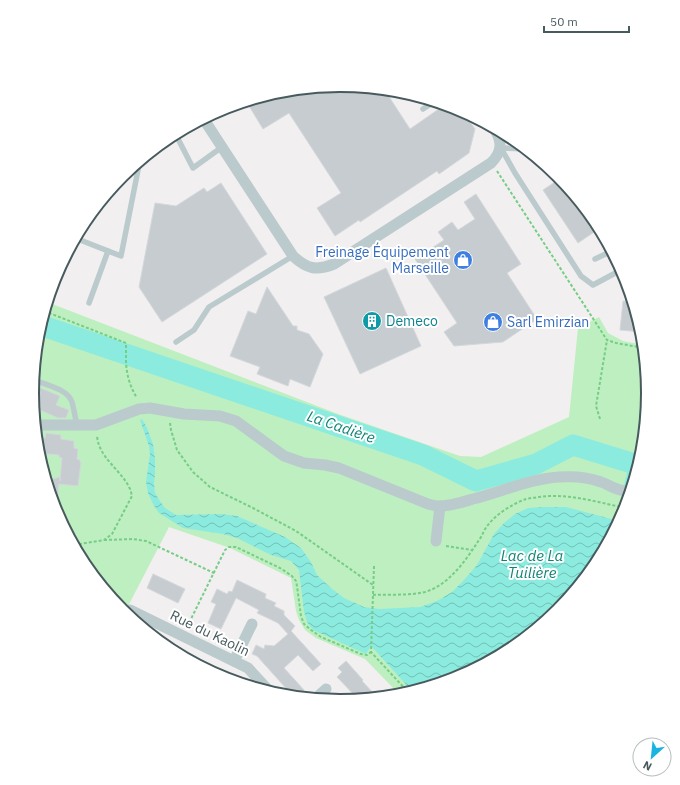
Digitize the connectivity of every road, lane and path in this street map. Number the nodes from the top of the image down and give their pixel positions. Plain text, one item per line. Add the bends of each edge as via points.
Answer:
1 (429, 105) edge
2 (423, 109) dead end
3 (206, 123) edge
4 (499, 137) edge
5 (178, 139) edge
6 (222, 147) junction
7 (501, 148) junction
8 (516, 149) edge
9 (491, 163) junction
10 (138, 170) edge
11 (80, 240) edge
12 (108, 251) junction
13 (607, 253) edge
14 (293, 256) junction
15 (595, 259) dead end
16 (616, 273) edge
17 (89, 303) dead end
18 (50, 313) edge
19 (607, 340) junction
20 (176, 342) dead end
21 (637, 347) edge
22 (40, 382) edge
23 (144, 408) junction
24 (169, 411) junction
25 (600, 419) dead end
26 (96, 424) junction
27 (41, 425) edge
28 (77, 425) junction
29 (624, 491) edge
30 (440, 506) junction
31 (619, 506) edge
32 (104, 540) junction
33 (436, 541) joint
34 (80, 544) edge
35 (472, 550) junction
36 (374, 566) dead end
37 (214, 573) junction
38 (373, 585) junction
39 (373, 595) junction
40 (135, 612) edge
41 (252, 624) dead end
42 (183, 636) junction
43 (178, 646) edge
44 (370, 652) junction
45 (234, 661) junction
46 (262, 683) edge
47 (403, 687) edge
48 (326, 689) dead end
49 (321, 693) edge

1 - 2 lane
3 - 6 street
4 - 7 street
5 - 6 lane via 193,168
6 - 14 street
7 - 8 lane
7 - 9 street
7 - 16 lane via 581,276 593,285
9 - 14 street via 334,264 316,268 307,266
9 - 19 path
10 - 12 lane via 121,256
11 - 12 lane
12 - 17 lane
13 - 15 lane
14 - 20 lane via 209,307 194,330
18 - 23 path via 126,343 127,371 133,390
19 - 21 path
19 - 25 path via 596,406
22 - 28 lane via 69,396
23 - 24 street
23 - 26 street
24 - 30 street via 220,416 236,421 284,456 304,463 339,468 428,504
24 - 38 path via 177,450 193,472 210,486 296,531
26 - 28 street
26 - 32 path via 97,443 130,487 132,496 112,534
27 - 28 street
29 - 30 street via 593,479 559,477 513,486 468,501
30 - 33 street
31 - 35 path via 565,496 526,499 498,515 488,525
32 - 34 path
32 - 37 path via 133,539 146,542
33 - 35 path via 445,546
35 - 39 path via 446,580 425,592
36 - 38 path
37 - 42 path
37 - 44 path via 229,547 236,547 280,568 296,580 304,624 321,637 361,654 367,655
38 - 39 path
39 - 44 path
40 - 42 street, Rue du Kaolin
41 - 45 street
42 - 43 path
42 - 45 street, Rue du Kaolin
44 - 47 path
45 - 46 street, Rue du Kaolin via 248,668
48 - 49 street

